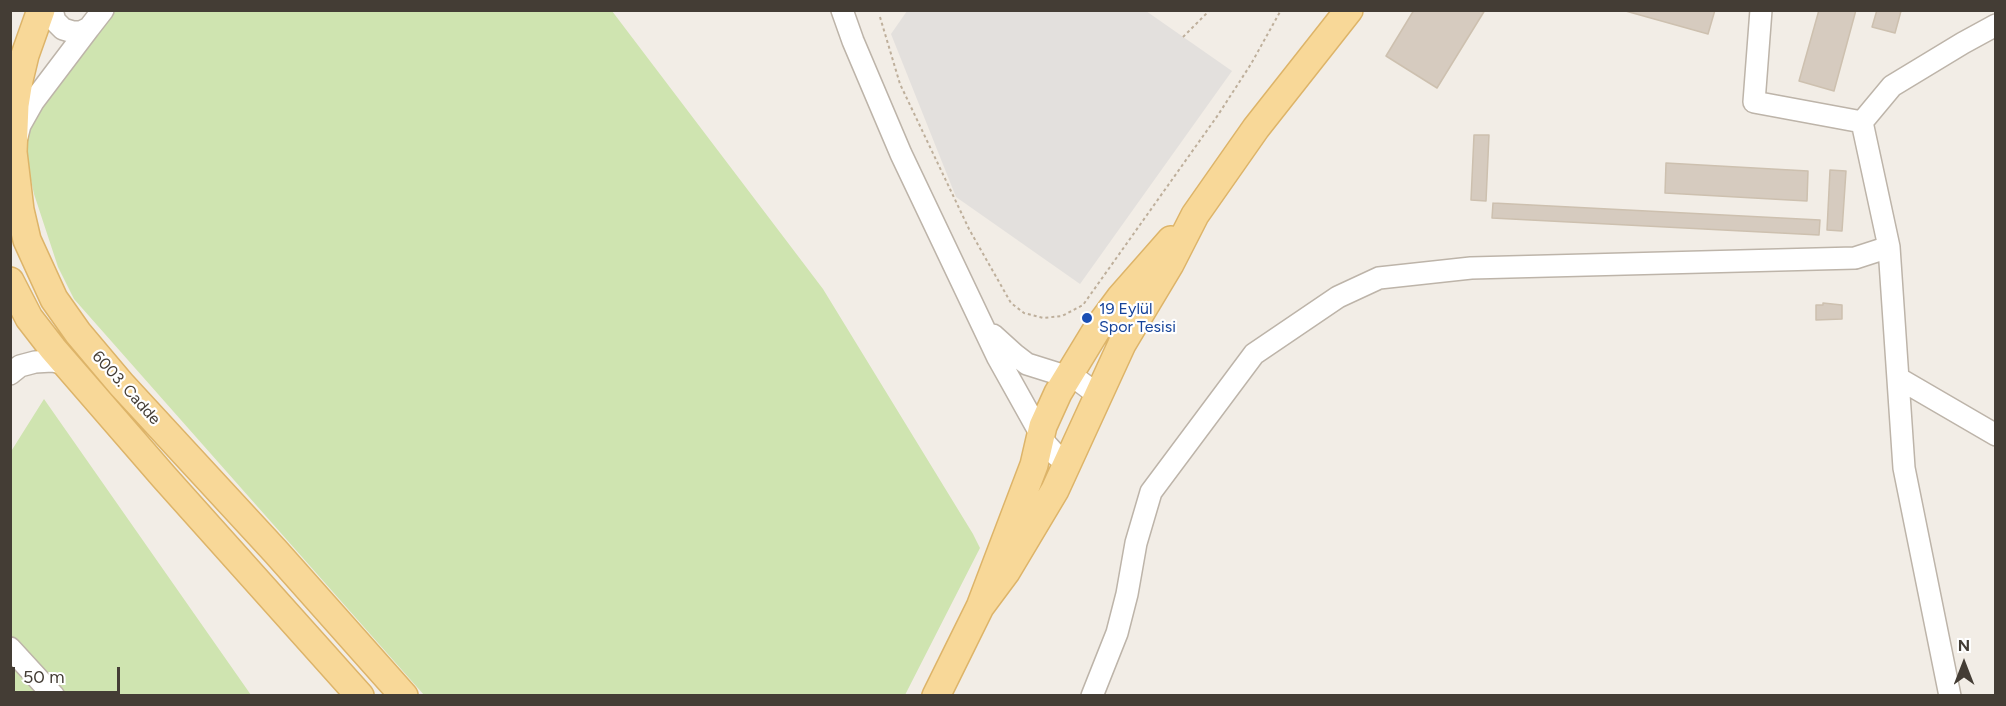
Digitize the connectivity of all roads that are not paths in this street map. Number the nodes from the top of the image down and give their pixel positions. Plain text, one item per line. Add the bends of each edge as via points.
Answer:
1 (41, 10) edge
2 (52, 10) edge
3 (103, 10) edge
4 (842, 10) edge
5 (1349, 10) edge
6 (1761, 10) edge
7 (1995, 25) edge
8 (89, 28) junction
9 (1863, 122) junction
10 (13, 152) junction
11 (1196, 215) junction
12 (1889, 247) junction
13 (10, 281) edge
14 (984, 326) junction
15 (67, 364) junction
16 (10, 374) edge
17 (1068, 376) junction
18 (1898, 378) junction
19 (1099, 399) junction
20 (1040, 435) junction
21 (1995, 435) edge
22 (1070, 462) junction
23 (980, 607) junction
24 (10, 648) edge
25 (54, 696) edge
26 (360, 696) edge
27 (404, 696) edge
28 (936, 696) edge
29 (1092, 696) edge
30 (1950, 696) edge

1 - 10 main road, 6003. Cadde via 19,80
2 - 8 street via 63,29 72,33
3 - 8 street
4 - 14 street via 900,154
5 - 11 main road via 1256,128
6 - 9 street via 1754,102
7 - 9 street via 1892,86
8 - 10 street via 33,102 20,125
9 - 12 street
10 - 27 main road, 6003. Cadde via 27,240 54,299 78,333
11 - 17 main road via 1120,298
11 - 19 main road via 1122,344
12 - 18 street
12 - 29 street via 1855,258 1471,268 1379,279 1338,297 1254,354 1151,492 1117,633
13 - 15 main road, 6003. Cadde via 29,318
14 - 17 street via 1027,364
14 - 20 street
15 - 16 street via 35,362
15 - 26 main road, 6003. Cadde
17 - 19 street via 1087,386
17 - 20 main road
18 - 21 street
18 - 30 street via 1904,468
19 - 22 main road
20 - 22 street via 1056,455
20 - 23 main road via 1034,465
22 - 23 main road via 1029,536
23 - 28 main road
24 - 25 street

